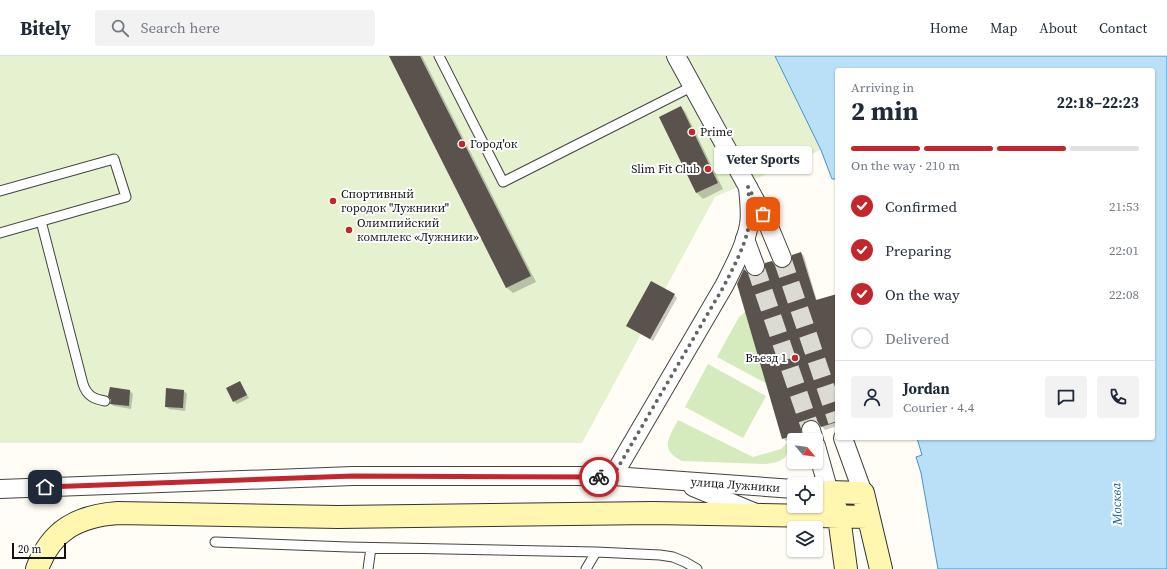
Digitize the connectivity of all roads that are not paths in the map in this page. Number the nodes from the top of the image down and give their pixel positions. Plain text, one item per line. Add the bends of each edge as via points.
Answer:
1 (439, 56) edge
2 (676, 56) edge
3 (693, 86) junction
4 (748, 187) junction
5 (0, 191) edge
6 (41, 221) junction
7 (0, 232) edge
8 (745, 239) junction
9 (782, 258) tunnel mouth
10 (755, 266) tunnel mouth
11 (105, 401) dead end
12 (844, 440) edge
13 (613, 476) junction
14 (678, 481) junction
15 (0, 489) edge
16 (787, 489) edge
17 (823, 491) edge
18 (863, 493) junction
19 (762, 515) junction
20 (868, 516) junction
21 (839, 517) junction
22 (215, 542) dead end
23 (371, 548) junction
24 (596, 552) junction
25 (37, 569) edge
26 (368, 569) edge
27 (586, 569) edge
28 (697, 569) edge
29 (846, 569) edge
30 (881, 569) edge

1 - 3 lane via 503,182
2 - 3 street
3 - 4 street
4 - 8 street via 750,207
4 - 9 street via 767,222
5 - 6 lane via 114,160 126,197
6 - 7 lane
6 - 11 lane via 85,390 94,399
8 - 10 street
8 - 13 street via 724,286
12 - 18 street
13 - 14 street, улица Лужники
13 - 15 street, улица Лужники via 353,476
14 - 16 street, улица Лужники
14 - 19 street, улица Лужники
17 - 18 main road
17 - 21 main road
18 - 20 main road
19 - 21 main road
19 - 25 main road via 653,513 338,517 102,514 80,521 54,538
20 - 21 main road
20 - 30 main road
21 - 29 main road
22 - 23 lane
23 - 24 lane
23 - 26 lane
24 - 27 lane
24 - 28 lane via 660,555 685,562

